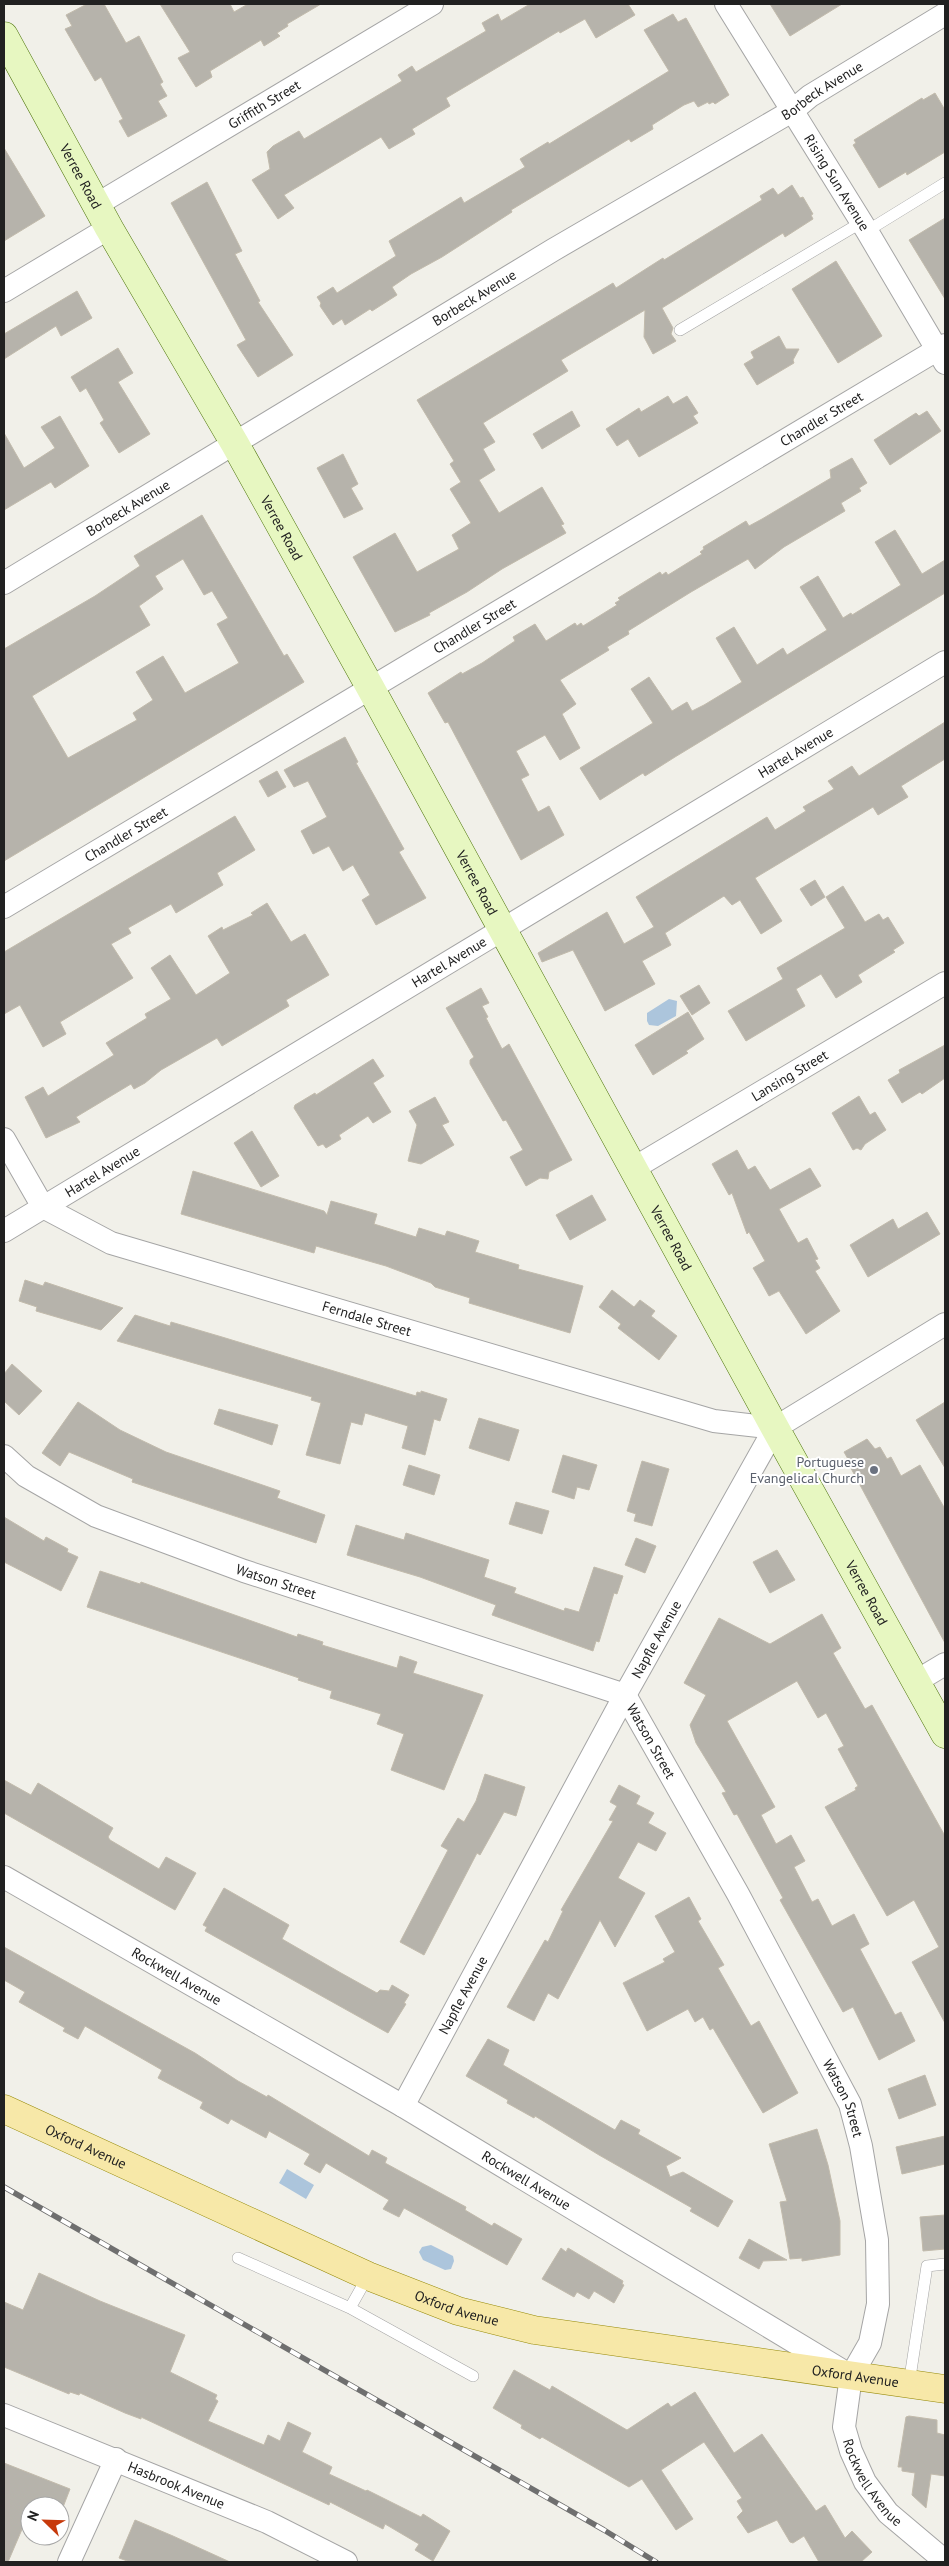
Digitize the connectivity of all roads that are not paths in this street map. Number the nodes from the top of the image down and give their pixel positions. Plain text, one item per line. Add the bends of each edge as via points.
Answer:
1 (432, 4) edge
2 (726, 4) edge
3 (945, 14) edge
4 (4, 36) edge
5 (792, 111) junction
6 (945, 183) edge
7 (96, 205) junction
8 (865, 226) junction
9 (109, 228) junction
10 (4, 290) edge
11 (680, 330) dead end
12 (943, 353) edge
13 (235, 444) junction
14 (4, 583) edge
15 (945, 662) edge
16 (370, 687) junction
17 (4, 907) edge
18 (501, 929) junction
19 (945, 983) edge
20 (4, 1139) edge
21 (634, 1168) junction
22 (43, 1207) junction
23 (4, 1231) edge
24 (945, 1324) edge
25 (774, 1428) junction
26 (4, 1456) edge
27 (945, 1664) edge
28 (915, 1682) junction
29 (625, 1695) junction
30 (945, 1734) edge
31 (4, 1877) edge
32 (403, 2106) junction
33 (4, 2110) edge
34 (238, 2258) dead end
35 (945, 2264) edge
36 (368, 2276) junction
37 (350, 2308) junction
38 (473, 2376) dead end
39 (851, 2376) junction
40 (909, 2384) junction
41 (945, 2390) edge
42 (4, 2415) edge
43 (116, 2459) junction
44 (945, 2561) edge
45 (69, 2562) edge
46 (346, 2562) edge

1 - 7 street, Griffith Street
2 - 5 street, Rising Sun Avenue
3 - 5 street, Borbeck Avenue via 810,96
4 - 7 main road, Verree Road
5 - 8 street, Rising Sun Avenue
5 - 13 street, Borbeck Avenue via 553,250
6 - 8 lane
7 - 9 main road, Verree Road
8 - 11 lane
8 - 12 street, Rising Sun Avenue
9 - 10 street
9 - 13 main road, Verree Road
12 - 16 street, Chandler Street
13 - 14 street, Borbeck Avenue
13 - 16 main road, Verree Road
15 - 18 street, Hartel Avenue
16 - 17 street, Chandler Street
16 - 18 main road, Verree Road
18 - 21 main road, Verree Road
18 - 22 street, Hartel Avenue
19 - 21 street, Lansing Street
20 - 22 street
21 - 25 main road, Verree Road
22 - 23 street, Hartel Avenue
22 - 25 street, Ferndale Street via 111,1244 246,1285 714,1421
24 - 25 street, Napfle Avenue
25 - 28 main road, Verree Road
25 - 29 street, Napfle Avenue
26 - 29 street, Watson Street via 26,1476 96,1516 244,1571
27 - 28 street
28 - 30 main road, Verree Road
29 - 32 street, Napfle Avenue
29 - 39 street, Watson Street via 738,1894 850,2104 861,2146 877,2240 878,2304 870,2343
31 - 32 street, Rockwell Avenue
32 - 39 street, Rockwell Avenue
33 - 36 main road, Oxford Avenue
34 - 37 lane
35 - 40 lane via 927,2266
36 - 37 lane
36 - 39 main road, Oxford Avenue via 458,2311 534,2330
37 - 38 lane
39 - 40 main road, Oxford Avenue
39 - 44 street, Rockwell Avenue via 844,2428 865,2482 888,2513
40 - 41 main road, Oxford Avenue
42 - 43 street, Hasbrook Avenue
43 - 45 street
43 - 46 street, Hasbrook Avenue via 266,2522

